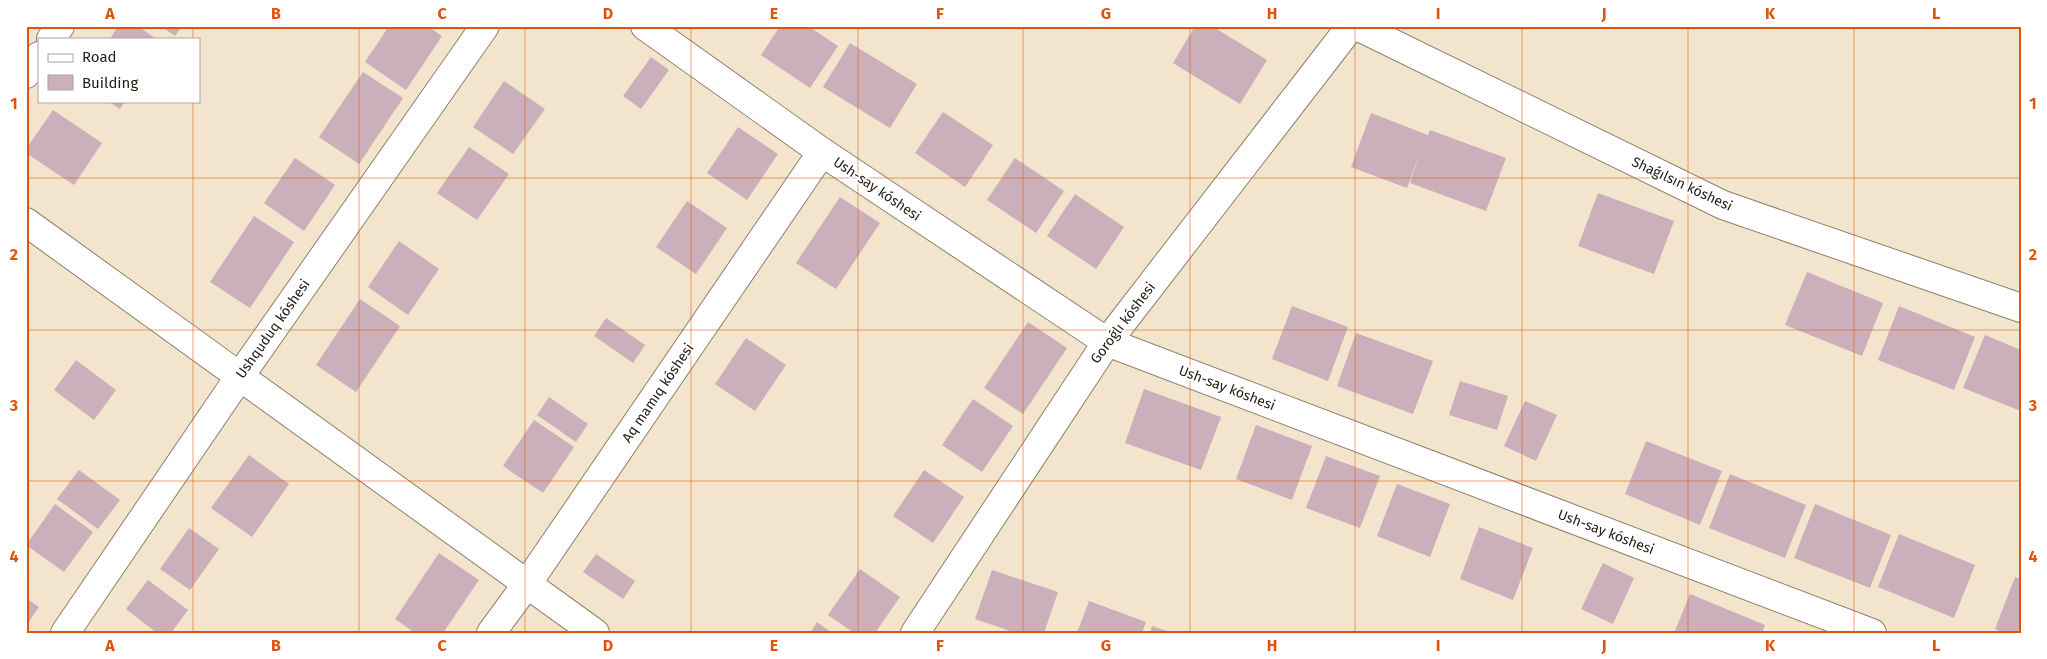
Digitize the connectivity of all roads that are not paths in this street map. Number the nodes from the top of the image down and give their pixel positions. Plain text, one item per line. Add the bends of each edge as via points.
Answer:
1 (60, 26) edge
2 (485, 26) edge
3 (645, 26) edge
4 (1351, 26) edge
5 (1357, 26) edge
6 (52, 38) edge
7 (38, 57) edge
8 (26, 74) edge
9 (822, 152) junction
10 (26, 222) edge
11 (2021, 308) edge
12 (1107, 342) junction
13 (240, 376) junction
14 (527, 584) junction
15 (65, 633) edge
16 (491, 633) edge
17 (595, 633) edge
18 (915, 633) edge
19 (1872, 633) edge

1 - 6 street
2 - 13 street, Ushquduq kóshesi
3 - 9 street, Ush-say kóshesi
4 - 12 street, Goroǵlı kóshesi
5 - 11 street, Shaǵılsın kóshesi via 1722,205
7 - 8 street
9 - 12 street, Ush-say kóshesi
9 - 14 street, Aq mamıq kóshesi
10 - 13 street
12 - 18 street, Goroǵlı kóshesi
12 - 19 street, Ush-say kóshesi
13 - 14 street
13 - 15 street, Ushquduq kóshesi
14 - 16 street, Aq mamıq kóshesi
14 - 17 street

